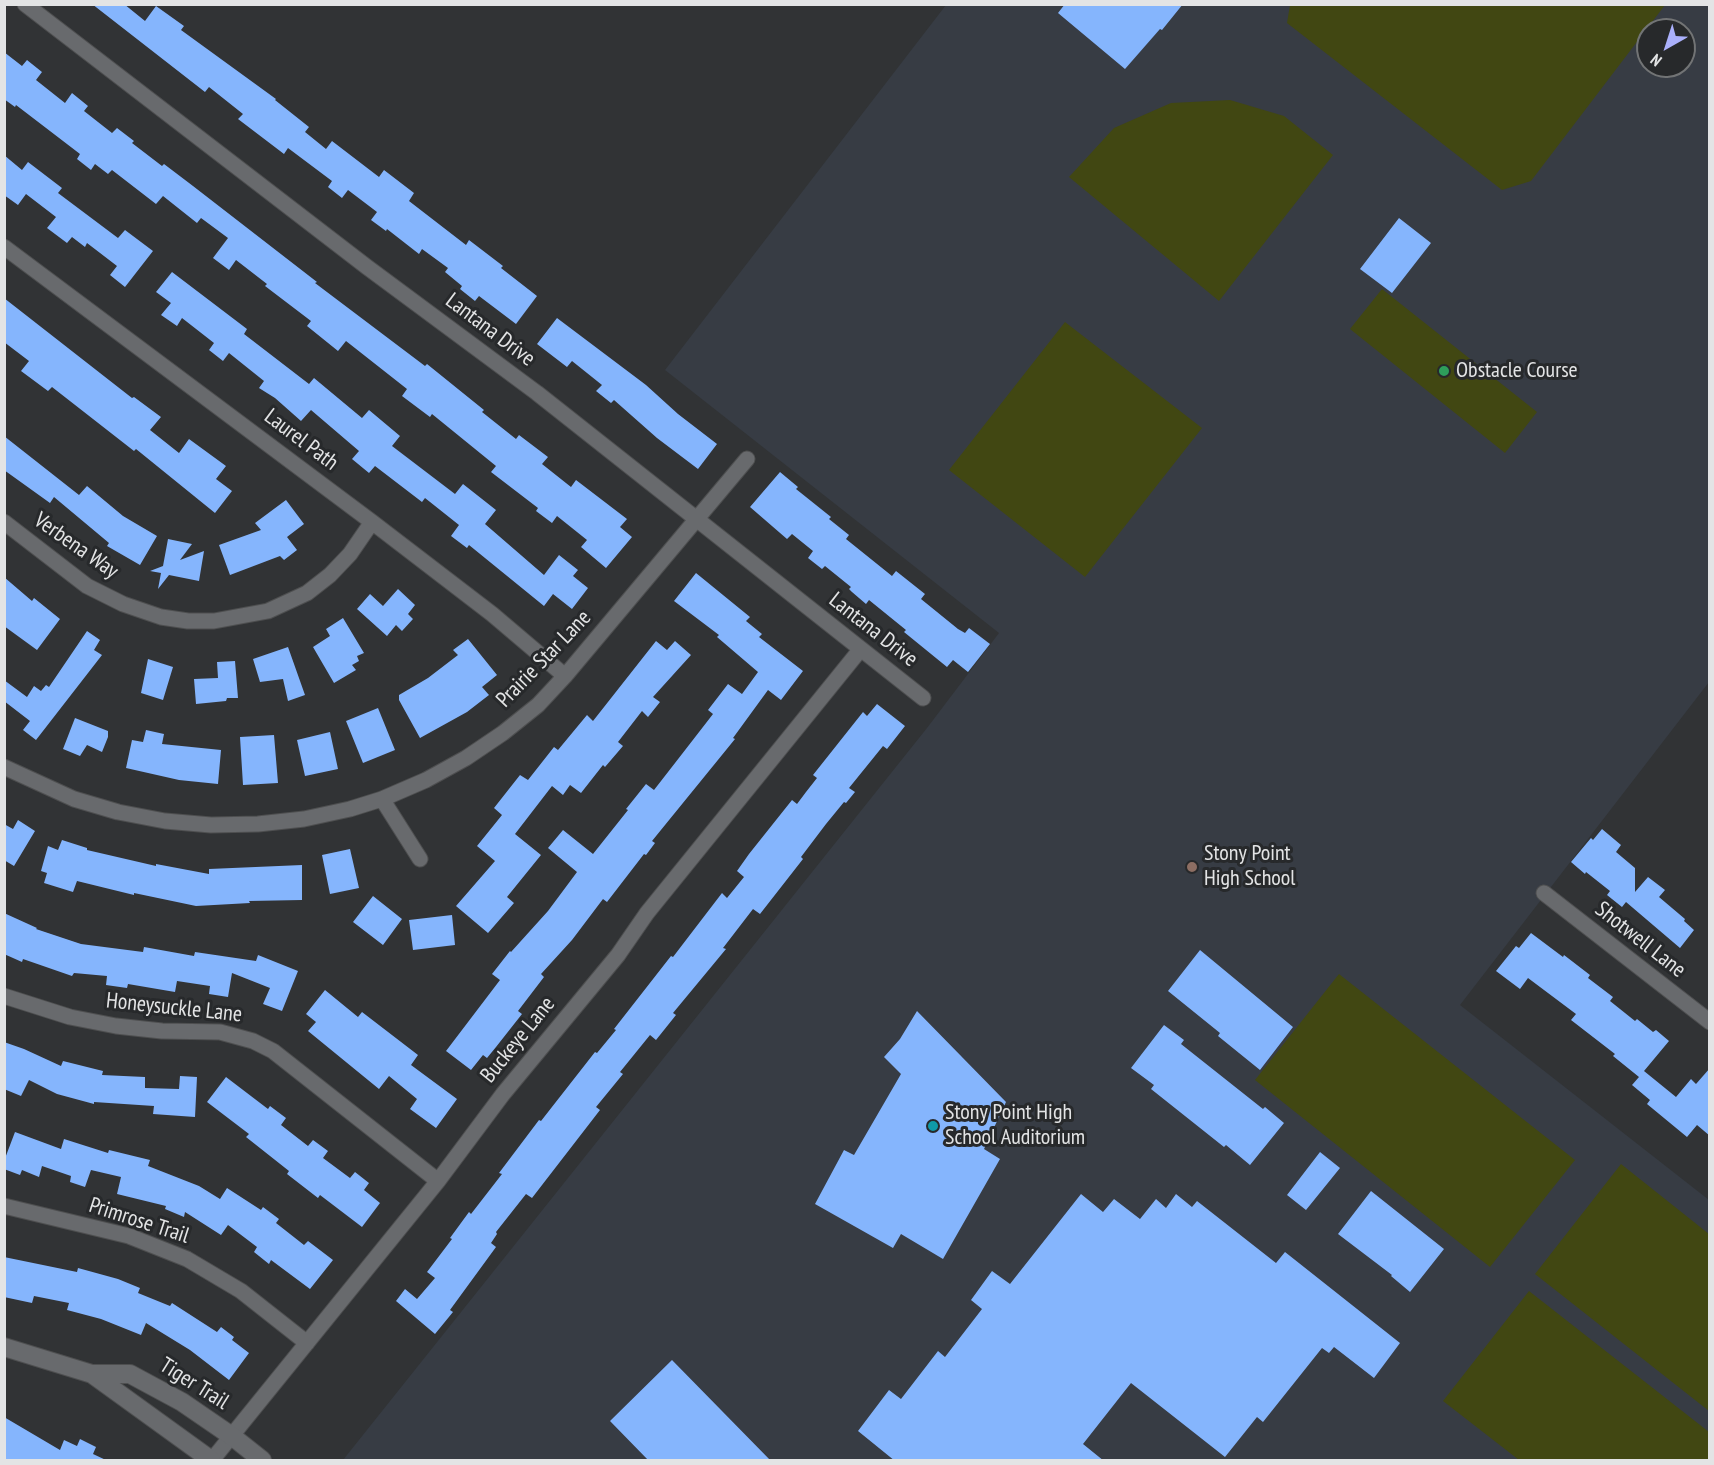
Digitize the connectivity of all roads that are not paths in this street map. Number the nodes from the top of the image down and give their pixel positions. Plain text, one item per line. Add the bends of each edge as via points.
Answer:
1 (25, 4) edge
2 (4, 247) edge
3 (747, 459) dead end
4 (697, 518) junction
5 (4, 522) edge
6 (372, 522) junction
7 (861, 650) junction
8 (565, 676) junction
9 (923, 698) dead end
10 (4, 767) edge
11 (382, 799) junction
12 (420, 859) dead end
13 (1544, 893) dead end
14 (4, 996) edge
15 (1710, 1022) edge
16 (438, 1181) junction
17 (4, 1206) edge
18 (307, 1342) junction
19 (4, 1347) edge
20 (92, 1374) junction
21 (232, 1437) junction
22 (212, 1461) edge
23 (262, 1461) edge

1 - 4 street, Lantana Drive
2 - 6 street, Laurel Path
3 - 4 street, Prairie Star Lane
4 - 7 street, Lantana Drive
4 - 8 street, Prairie Star Lane
5 - 6 street, Verbena Way via 87,586 123,604 161,617 214,621 268,611 307,593 343,561
6 - 8 street, Laurel Path
7 - 9 street, Lantana Drive
7 - 16 street, Buckeye Lane via 647,913
8 - 11 street, Prairie Star Lane via 538,705 466,758
10 - 11 street, Prairie Star Lane via 74,799 118,812 211,825 304,819
11 - 12 street
13 - 15 street, Shotwell Lane
14 - 16 street, Honeysuckle Lane via 70,1017 116,1026 220,1032 253,1041 273,1051
16 - 18 street, Buckeye Lane
17 - 18 street, Primrose Trail via 129,1236 188,1259 241,1291
18 - 21 street, Buckeye Lane
19 - 20 street, Tiger Trail
20 - 21 street, Tiger Trail via 130,1374 182,1402
20 - 22 street, Tiger Trail
21 - 22 street, Buckeye Lane
21 - 23 street, Tiger Trail

